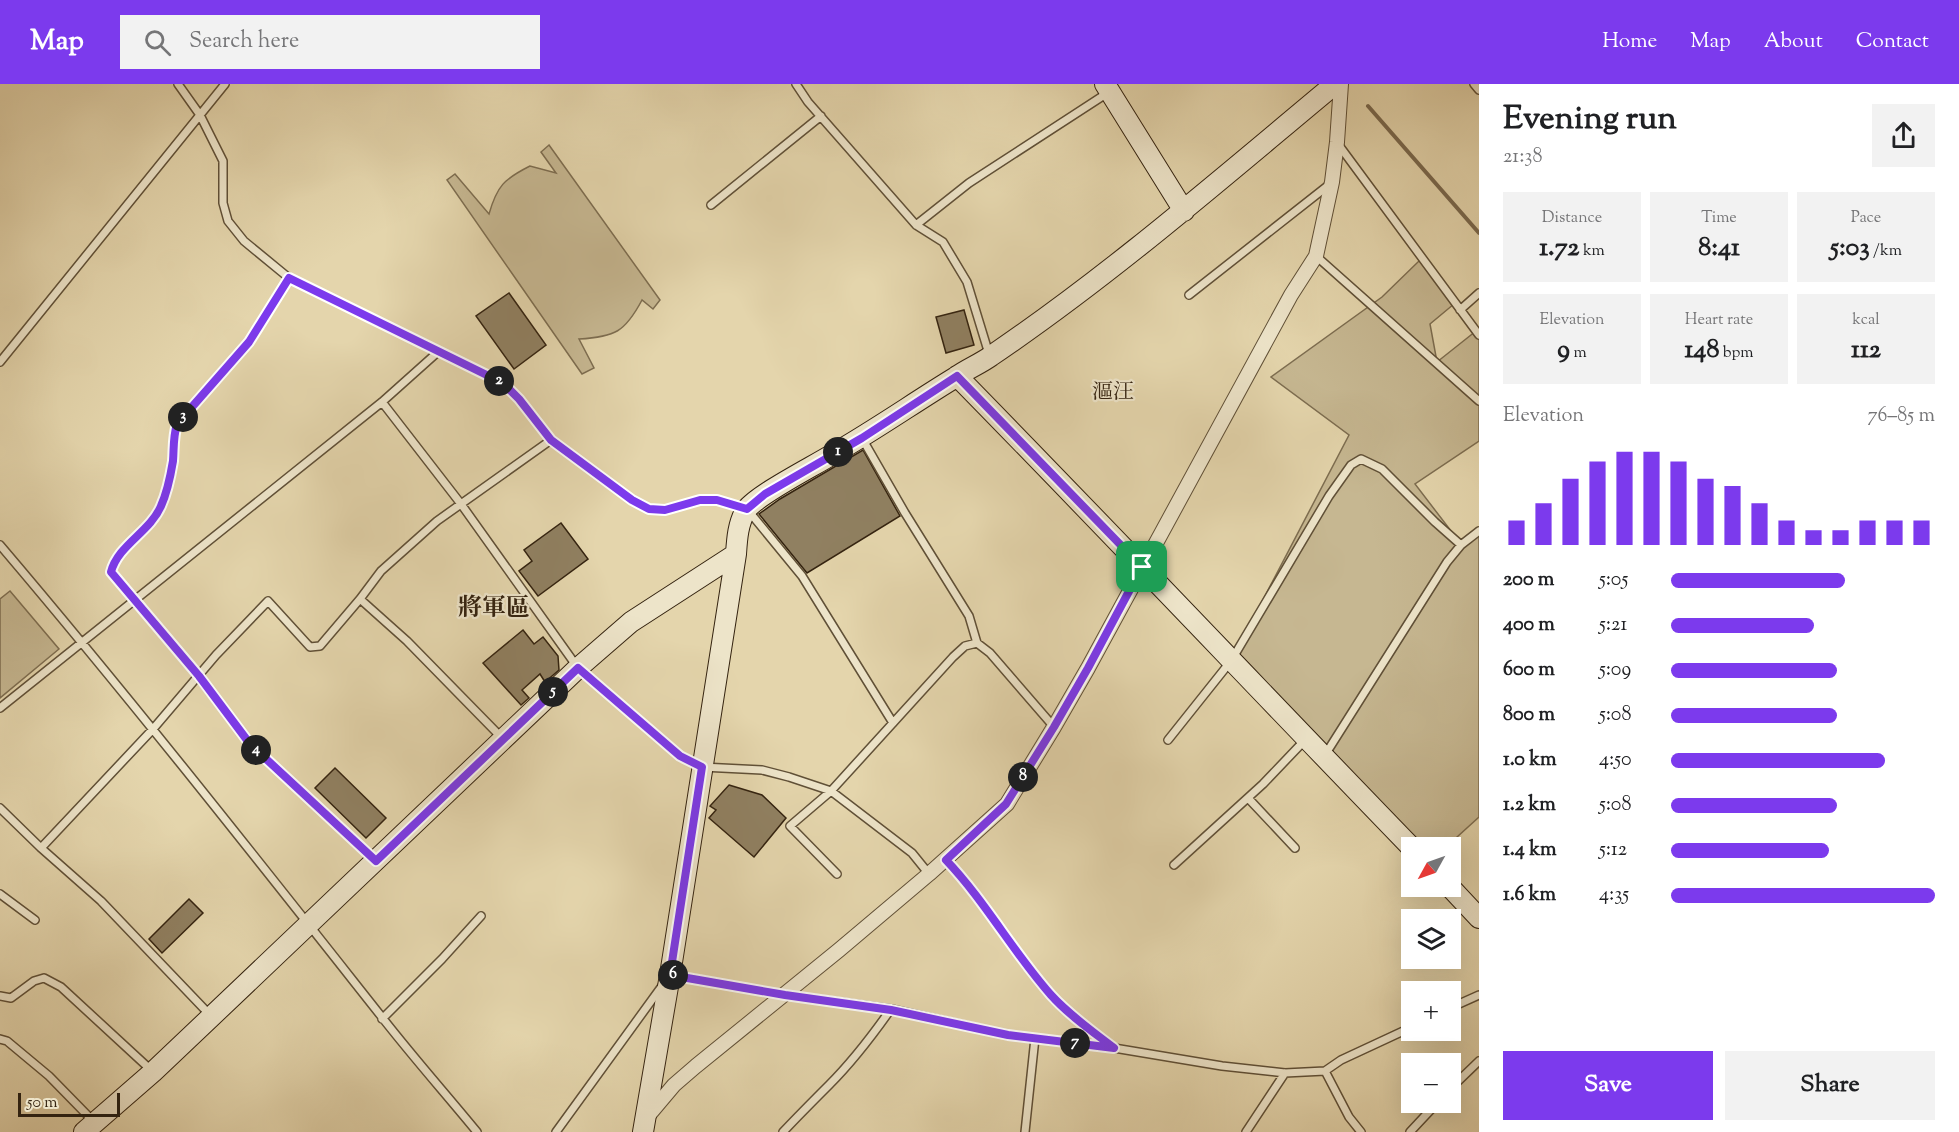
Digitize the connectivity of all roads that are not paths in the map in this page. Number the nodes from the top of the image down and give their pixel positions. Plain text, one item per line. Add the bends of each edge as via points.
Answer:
1 (178, 84) edge
2 (225, 84) edge
3 (795, 84) edge
4 (1335, 84) edge
5 (1341, 84) edge
6 (1474, 84) edge
7 (1107, 88) edge
8 (1479, 90) edge
9 (200, 115) junction
10 (821, 116) junction
11 (1337, 142) junction
12 (1332, 182) junction
13 (711, 205) dead end
14 (1184, 211) junction
15 (916, 225) junction
16 (1316, 256) junction
17 (289, 278) junction
18 (1479, 293) edge
19 (1188, 295) dead end
20 (1460, 310) junction
21 (1479, 335) edge
22 (440, 351) junction
23 (990, 357) junction
24 (0, 362) edge
25 (957, 376) junction
26 (1479, 401) edge
27 (382, 402) junction
28 (862, 438) junction
29 (551, 440) junction
30 (461, 504) junction
31 (747, 509) junction
32 (1479, 531) edge
33 (0, 545) edge
34 (1461, 545) junction
35 (736, 554) junction
36 (1142, 567) junction
37 (360, 599) junction
38 (135, 601) junction
39 (83, 642) junction
40 (977, 643) junction
41 (1231, 661) junction
42 (578, 668) junction
43 (199, 676) junction
44 (0, 708) edge
45 (893, 723) junction
46 (1054, 727) junction
47 (153, 729) junction
48 (504, 739) junction
49 (1306, 739) junction
50 (1168, 740) dead end
51 (1323, 757) junction
52 (702, 767) junction
53 (831, 791) junction
54 (1248, 798) junction
55 (1, 810) edge
56 (1401, 837) edge
57 (41, 848) junction
58 (1295, 848) dead end
59 (946, 860) junction
60 (376, 861) junction
61 (1174, 865) dead end
62 (837, 874) dead end
63 (929, 874) junction
64 (0, 894) edge
65 (1459, 897) edge
66 (481, 916) dead end
67 (1479, 918) edge
68 (35, 920) dead end
69 (309, 924) junction
70 (670, 975) junction
71 (785, 995) junction
72 (1479, 995) edge
73 (0, 996) edge
74 (1461, 1003) edge
75 (891, 1010) junction
76 (211, 1017) junction
77 (382, 1019) junction
78 (1401, 1032) edge
79 (1035, 1038) junction
80 (0, 1039) edge
81 (1114, 1048) junction
82 (1479, 1061) edge
83 (1325, 1071) junction
84 (153, 1072) junction
85 (1285, 1073) junction
86 (1461, 1078) edge
87 (1428, 1113) edge
88 (644, 1125) edge
89 (90, 1128) edge
90 (477, 1132) edge
91 (556, 1132) edge
92 (783, 1132) edge
93 (1025, 1132) edge
94 (1246, 1132) edge
95 (1360, 1132) edge
96 (1410, 1132) edge

1 - 9 lane
2 - 9 lane
3 - 10 lane
4 - 14 street
5 - 11 street
6 - 8 lane
7 - 14 street
7 - 15 lane via 969,183
9 - 17 lane via 223,161 223,203 228,221 243,241
9 - 24 lane
10 - 13 lane
10 - 15 lane
11 - 12 street
11 - 20 lane
12 - 16 street
12 - 19 lane
14 - 23 street
15 - 23 lane via 943,242 967,282
16 - 26 lane
16 - 36 street
17 - 22 lane
17 - 38 lane via 249,342 177,424 172,439 173,462 161,507 114,561 111,572
18 - 20 lane
20 - 21 lane
22 - 27 lane
22 - 29 lane via 503,383
23 - 25 street
25 - 28 street
25 - 36 street
27 - 30 lane
27 - 38 lane
28 - 31 street via 765,494
28 - 40 lane via 969,616
29 - 30 lane
29 - 31 lane via 649,509 665,510 700,500 717,500
30 - 37 lane via 381,571
30 - 42 lane
31 - 35 street via 737,536
31 - 45 lane via 802,576
32 - 34 lane
33 - 39 lane
34 - 41 lane via 1382,469 1361,459 1351,465 1329,496
34 - 51 lane
35 - 42 street via 631,622
35 - 52 street
36 - 41 street
36 - 46 street
37 - 43 lane via 320,646 310,647 268,601
37 - 48 lane
38 - 39 lane
38 - 43 lane
39 - 44 lane
39 - 47 lane
40 - 45 lane via 965,646 953,657
40 - 46 lane
41 - 49 street
41 - 50 lane
42 - 48 street
42 - 52 lane via 680,756
43 - 47 lane
43 - 60 lane via 250,744
45 - 53 lane
46 - 59 street via 1006,804
47 - 57 lane
47 - 69 lane
48 - 60 street
49 - 51 street
49 - 54 lane
51 - 56 street
52 - 53 lane via 762,770
52 - 70 street
53 - 62 lane via 790,826
53 - 63 lane via 912,853
54 - 58 lane
54 - 61 lane
55 - 57 lane
57 - 76 lane via 100,901
59 - 63 street
59 - 81 lane via 1051,995
60 - 69 street
63 - 71 street
64 - 68 lane
65 - 67 street
66 - 77 lane
69 - 76 street
69 - 77 lane
70 - 71 lane
70 - 88 street
70 - 91 lane
71 - 75 lane
71 - 88 street via 674,1085
72 - 74 lane
73 - 84 lane via 11,998 44,978 61,987
75 - 79 lane
75 - 92 lane via 865,1046
76 - 84 street
77 - 90 lane
78 - 83 lane
79 - 81 lane
79 - 93 lane
80 - 89 lane via 49,1076
81 - 85 lane
82 - 86 lane
83 - 85 lane
83 - 95 lane
84 - 89 street
85 - 94 lane
87 - 96 lane

